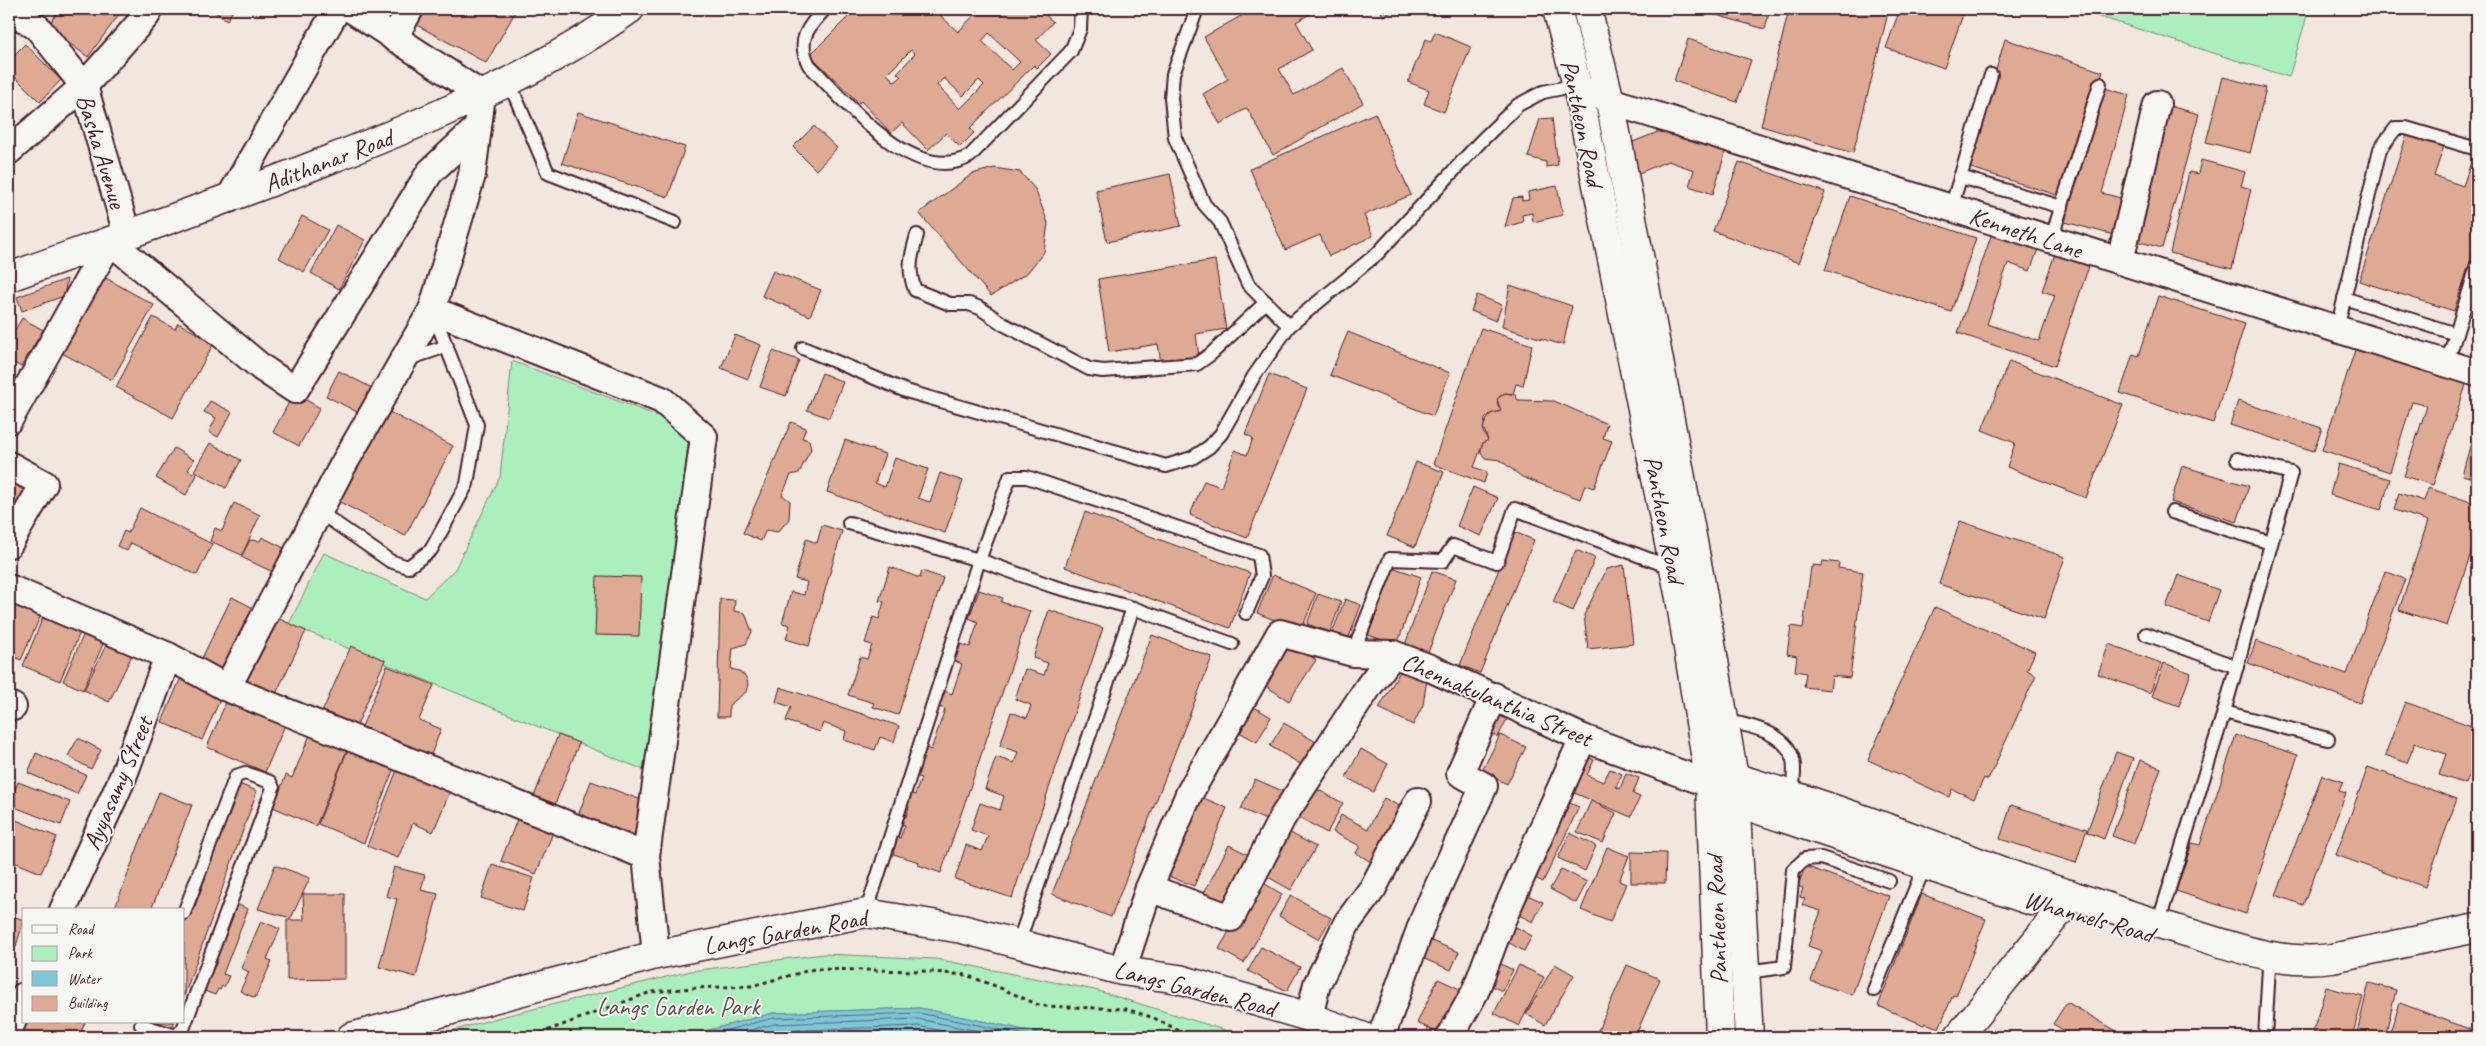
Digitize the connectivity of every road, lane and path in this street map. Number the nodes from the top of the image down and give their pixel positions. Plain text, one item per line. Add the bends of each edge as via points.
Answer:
1 (10, 9) edge
2 (150, 9) edge
3 (337, 9) edge
4 (351, 9) edge
5 (410, 9) edge
6 (630, 9) edge
7 (825, 9) edge
8 (1081, 9) edge
9 (1198, 9) edge
10 (1557, 9) edge
11 (1587, 9) edge
12 (394, 38) junction
13 (1991, 75) dead end
14 (510, 82) junction
15 (1576, 84) junction
16 (2100, 84) dead end
17 (84, 86) junction
18 (482, 95) junction
19 (1610, 101) junction
20 (2157, 104) dead end
21 (478, 127) junction
22 (2477, 149) edge
23 (9, 151) edge
24 (1960, 177) junction
25 (229, 199) junction
26 (2062, 207) junction
27 (1951, 208) junction
28 (675, 222) dead end
29 (917, 235) dead end
30 (118, 238) junction
31 (2051, 240) junction
32 (2120, 261) junction
33 (2477, 266) edge
34 (9, 277) edge
35 (2344, 298) junction
36 (1266, 302) junction
37 (432, 310) junction
38 (1289, 326) junction
39 (2337, 330) junction
40 (2456, 334) junction
41 (447, 346) junction
42 (803, 348) dead end
43 (2447, 363) junction
44 (2477, 373) edge
45 (9, 420) edge
46 (2236, 459) dead end
47 (9, 465) edge
48 (2172, 512) dead end
49 (849, 523) dead end
50 (2271, 543) junction
51 (9, 544) edge
52 (979, 560) junction
53 (1675, 569) junction
54 (9, 588) edge
55 (1133, 608) junction
56 (1246, 613) dead end
57 (2146, 634) dead end
58 (1232, 644) dead end
59 (1353, 653) junction
60 (1393, 654) junction
61 (168, 656) junction
62 (2236, 667) junction
63 (227, 688) junction
64 (1494, 696) junction
65 (2224, 712) junction
66 (1724, 720) junction
67 (1583, 738) junction
68 (2328, 740) dead end
69 (1720, 786) junction
70 (1792, 795) junction
71 (1418, 801) dead end
72 (646, 856) junction
73 (1925, 865) junction
74 (1889, 881) dead end
75 (1149, 888) junction
76 (2065, 902) junction
77 (64, 908) edge
78 (185, 910) edge
79 (866, 912) junction
80 (2158, 924) junction
81 (2477, 928) edge
82 (2477, 939) edge
83 (1018, 944) junction
84 (656, 955) junction
85 (2269, 966) junction
86 (1122, 971) junction
87 (1746, 972) junction
88 (1874, 990) dead end
89 (22, 1000) edge
90 (1748, 1008) junction
91 (1719, 1009) junction
92 (1309, 1017) junction
93 (142, 1024) edge
94 (185, 1024) edge
95 (185, 1024) edge
96 (9, 1029) edge
97 (136, 1037) edge
98 (176, 1037) edge
99 (352, 1037) edge
100 (492, 1037) edge
101 (1192, 1037) edge
102 (1364, 1037) edge
103 (1381, 1037) edge
104 (1450, 1037) edge
105 (1720, 1037) edge
106 (1749, 1037) edge
107 (1958, 1037) edge
108 (2265, 1037) edge

1 - 17 street, Basha Avenue via 38,28
2 - 17 street
3 - 25 street
4 - 12 street
5 - 12 street
6 - 14 main road, Adithanar Road via 591,36
7 - 8 lane via 811,23 802,43 802,53 808,65 883,138 901,150 950,164 970,156 1072,51 1080,29
9 - 36 lane via 1173,74 1171,98 1175,138 1204,204 1220,222 1248,284
10 - 15 main road, Pantheon Road
11 - 19 main road, Pantheon Road
12 - 18 street
13 - 24 lane
14 - 18 main road, Adithanar Road
14 - 28 lane via 548,173
15 - 19 street, Kenneth Lane
15 - 38 lane via 1543,92 1518,105 1378,253
15 - 53 main road, Pantheon Road
16 - 26 lane
17 - 23 street
17 - 30 street, Basha Avenue
18 - 21 street
18 - 25 main road, Adithanar Road via 421,124
19 - 27 street, Kenneth Lane
19 - 66 main road, Pantheon Road
20 - 32 street
21 - 30 street via 430,172 295,390 262,368
21 - 37 street via 472,175
22 - 35 lane via 2406,128 2396,128 2380,149
24 - 26 lane
24 - 27 lane
25 - 30 main road, Adithanar Road
26 - 31 lane
27 - 31 street, Kenneth Lane
29 - 36 lane via 910,268 915,290 950,304 969,304 980,308 1003,324 1089,369 1103,371 1197,364
30 - 34 main road, Adithanar Road
30 - 45 street
31 - 32 street, Kenneth Lane
32 - 39 street, Kenneth Lane
33 - 40 lane
35 - 39 lane
35 - 40 lane
36 - 38 lane
37 - 41 lane
37 - 63 street via 342,467
37 - 72 street via 662,400 704,437
38 - 42 lane via 1254,376 1221,434 1192,458 1166,466 906,391
39 - 43 street, Kenneth Lane
40 - 43 lane
41 - 41 lane via 477,425 467,484 432,550 408,567 390,561 321,513 411,358
43 - 44 street, Kenneth Lane
46 - 50 lane via 2291,473
47 - 51 street via 44,484
48 - 50 lane
49 - 52 lane
50 - 62 lane
52 - 55 lane via 1052,586
52 - 56 lane via 1010,478 1028,478 1259,555 1262,576
52 - 79 lane
53 - 59 lane via 1515,510 1497,562 1453,546 1443,561 1390,559
53 - 69 main road, Pantheon Road
54 - 61 street
55 - 58 lane
55 - 83 lane
57 - 62 lane
59 - 60 street, Chennakulanthia Street
59 - 75 street, Chennakulanthia Street via 1280,633 1189,794
60 - 64 street, Chennakulanthia Street
60 - 75 street via 1368,686 1282,818 1231,918
61 - 63 street
61 - 77 street, Ayyasamy Street via 123,777
62 - 65 lane
63 - 72 street
64 - 67 street, Chennakulanthia Street
64 - 103 street via 1460,773 1484,786 1426,914
65 - 68 lane
65 - 80 lane
66 - 69 main road, Pantheon Road
66 - 70 lane via 1772,735 1783,743 1792,755
67 - 69 street, Chennakulanthia Street
67 - 104 street via 1502,920 1475,992
69 - 70 main road, Whannels Road
69 - 73 main road, Whannels Road
69 - 87 main road, Pantheon Road
69 - 91 main road, Pantheon Road
70 - 76 main road, Whannels Road via 1930,842
71 - 92 street via 1373,888 1347,923 1317,984
72 - 84 street
73 - 76 main road, Whannels Road
73 - 88 lane
74 - 87 lane via 1821,858 1804,859 1793,870 1784,967
75 - 86 street
76 - 80 main road, Whannels Road
76 - 85 main road, Whannels Road
76 - 107 main road
78 - 94 lane via 236,776 245,773 270,782 273,788
79 - 83 main road, Langs Garden Road
79 - 84 main road, Langs Garden Road
80 - 81 main road, Whannels Road via 2243,951 2312,961
82 - 85 main road, Whannels Road via 2328,966
83 - 86 main road, Langs Garden Road
84 - 99 main road, Langs Garden Road
85 - 108 lane
86 - 92 main road, Langs Garden Road via 1179,979
87 - 90 main road, Pantheon Road
89 - 96 street
90 - 91 main road
90 - 106 main road, Pantheon Road
91 - 105 main road, Pantheon Road
92 - 102 main road, Langs Garden Road
93 - 97 lane
93 - 98 lane
95 - 98 lane
100 - 101 path via 538,1034 651,992 751,986 814,969 966,975 1041,1006 1126,1009 1154,1018

